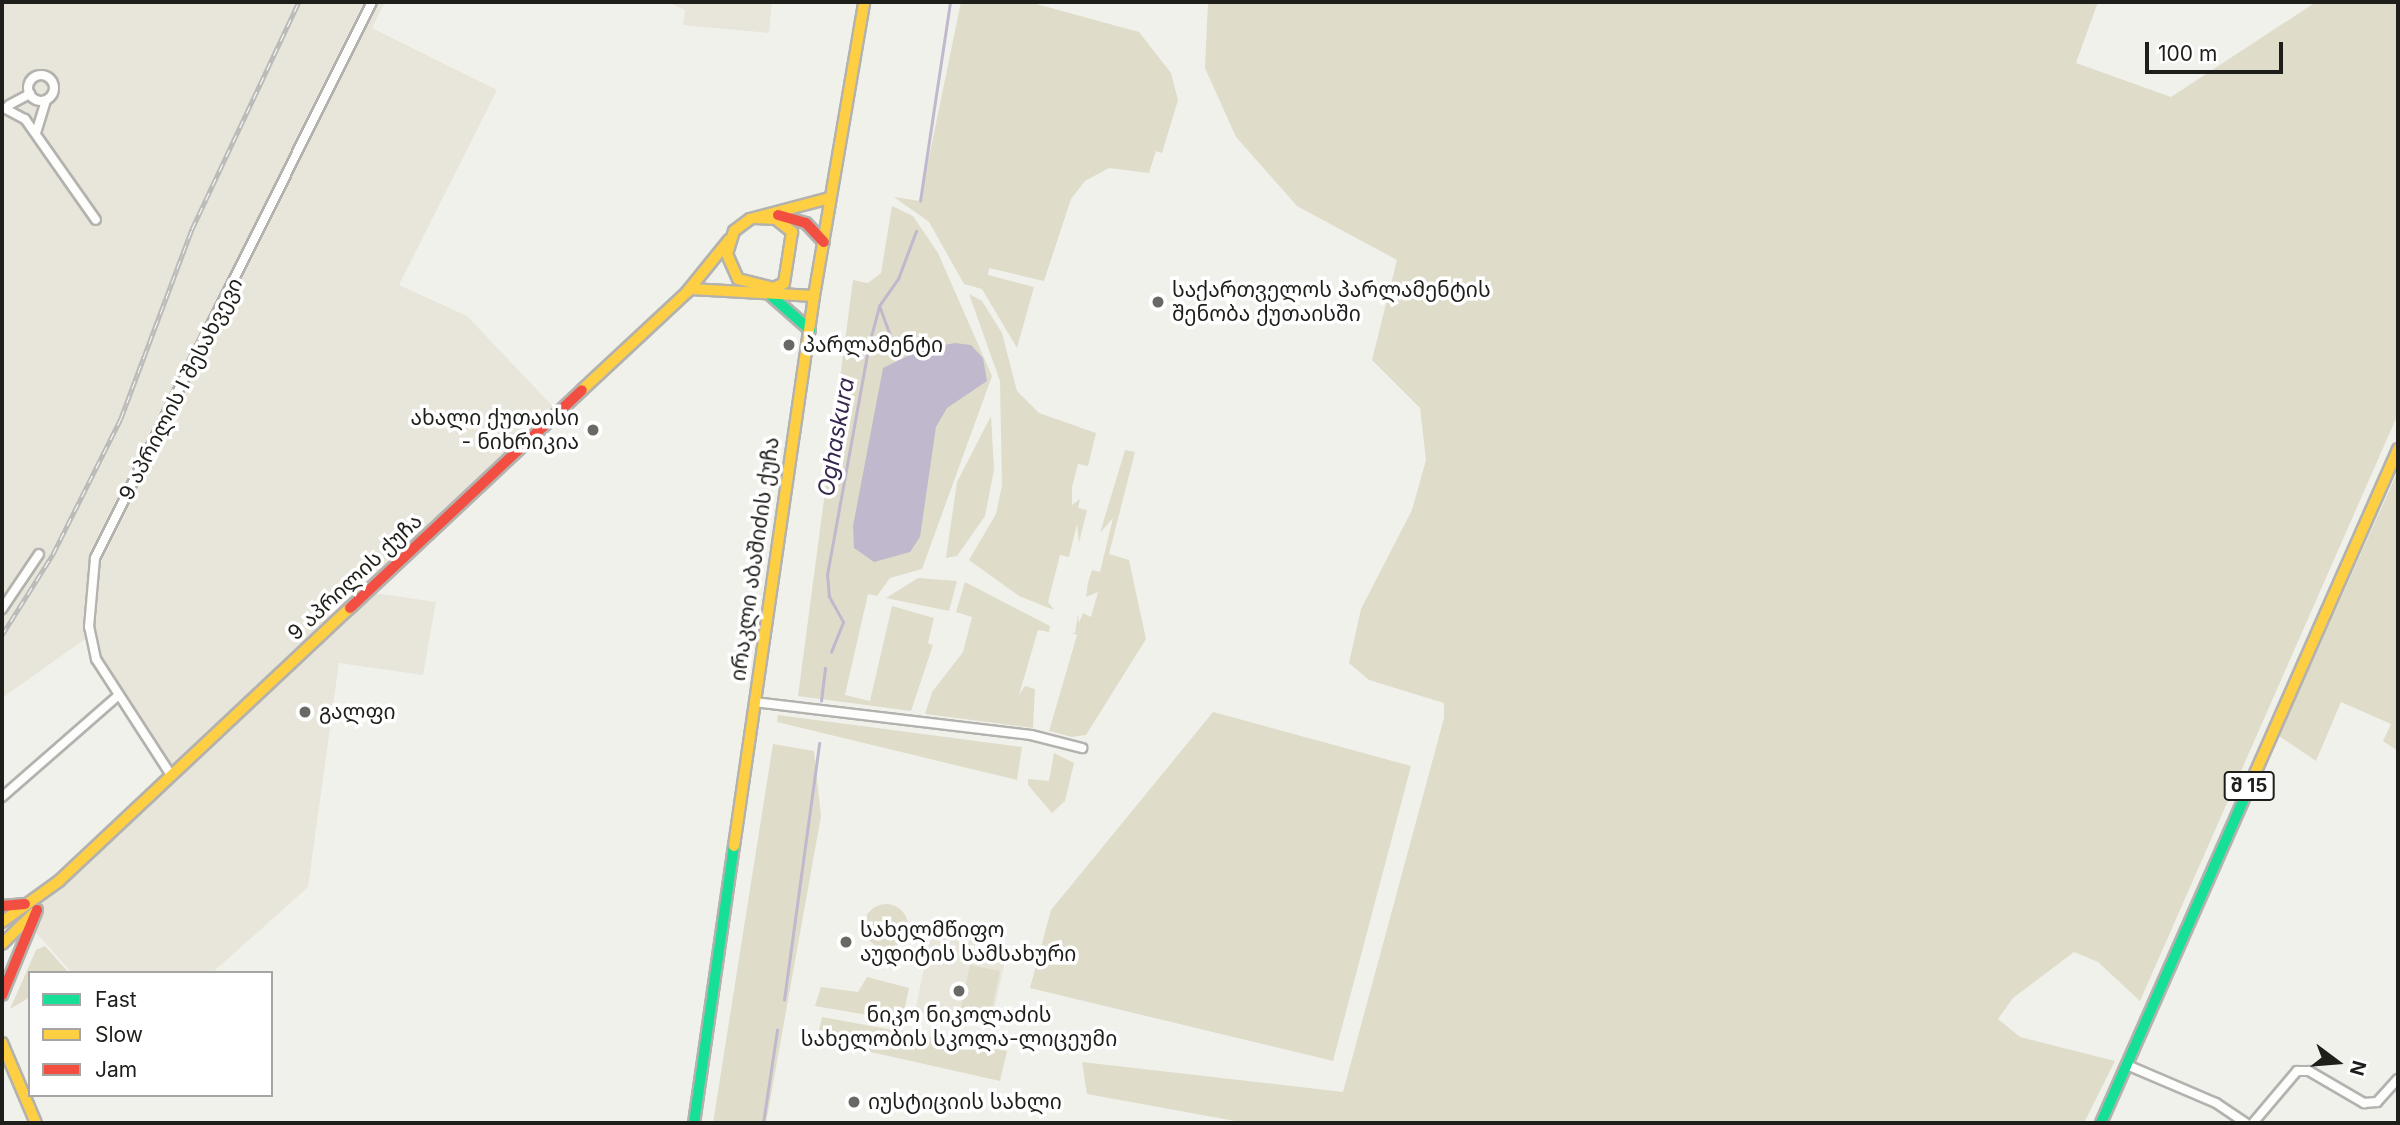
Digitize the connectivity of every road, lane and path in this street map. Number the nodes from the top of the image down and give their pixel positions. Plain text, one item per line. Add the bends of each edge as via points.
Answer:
1 (373, 2) edge
2 (864, 2) edge
3 (30, 94) junction
4 (46, 100) junction
5 (4, 106) edge
6 (36, 134) junction
7 (831, 198) junction
8 (771, 213) junction
9 (755, 218) junction
10 (96, 220) dead end
11 (729, 240) junction
12 (824, 242) junction
13 (691, 289) junction
14 (763, 289) junction
15 (814, 296) junction
16 (810, 330) junction
17 (2398, 449) edge
18 (39, 554) dead end
19 (2, 608) edge
20 (119, 695) junction
21 (754, 702) junction
22 (1082, 748) dead end
23 (171, 775) junction
24 (2, 797) edge
25 (2, 906) edge
26 (32, 906) junction
27 (2, 922) edge
28 (2, 944) edge
29 (2, 995) edge
30 (2, 1043) edge
31 (2127, 1065) junction
32 (2398, 1079) edge
33 (36, 1123) edge
34 (694, 1123) edge
35 (2101, 1123) edge
36 (2246, 1123) edge
37 (2253, 1123) edge

1 - 20 street, 9 აპრილის I შესახვევი via 95,558 90,642
2 - 7 main road, ირაკლი აბაშიძის ქუჩა
3 - 4 street
3 - 4 street via 32,78 48,76 54,91
3 - 5 street
4 - 6 street
5 - 6 street
6 - 10 street
7 - 8 main road
7 - 12 main road, ირაკლი აბაშიძის ქუჩა
8 - 9 main road
8 - 12 main road via 806,223
9 - 11 main road
9 - 14 main road via 776,219 792,232 784,283
11 - 13 main road, 9 აპრილის ქუჩა
11 - 14 main road via 730,267 738,279
12 - 15 main road, ირაკლი აბაშიძის ქუჩა
13 - 14 main road
13 - 23 main road, 9 აპრილის ქუჩა
14 - 15 main road
14 - 16 main road via 792,308
15 - 16 main road, ირაკლი აბაშიძის ქუჩა
16 - 21 main road, ირაკლი აბაშიძის ქუჩა
17 - 31 main road, შ 15
18 - 19 street
20 - 23 street, 9 აპრილის I შესახვევი
20 - 24 street
21 - 22 street via 1031,735
21 - 34 main road, ირაკლი აბაშიძის ქუჩა
23 - 26 main road, 9 აპრილის ქუჩა
25 - 26 main road
26 - 27 main road
26 - 28 main road
26 - 29 main road
30 - 33 main road
31 - 35 main road, შ 15
31 - 36 street via 2216,1103
32 - 37 street via 2377,1102 2364,1103 2309,1071 2297,1071

